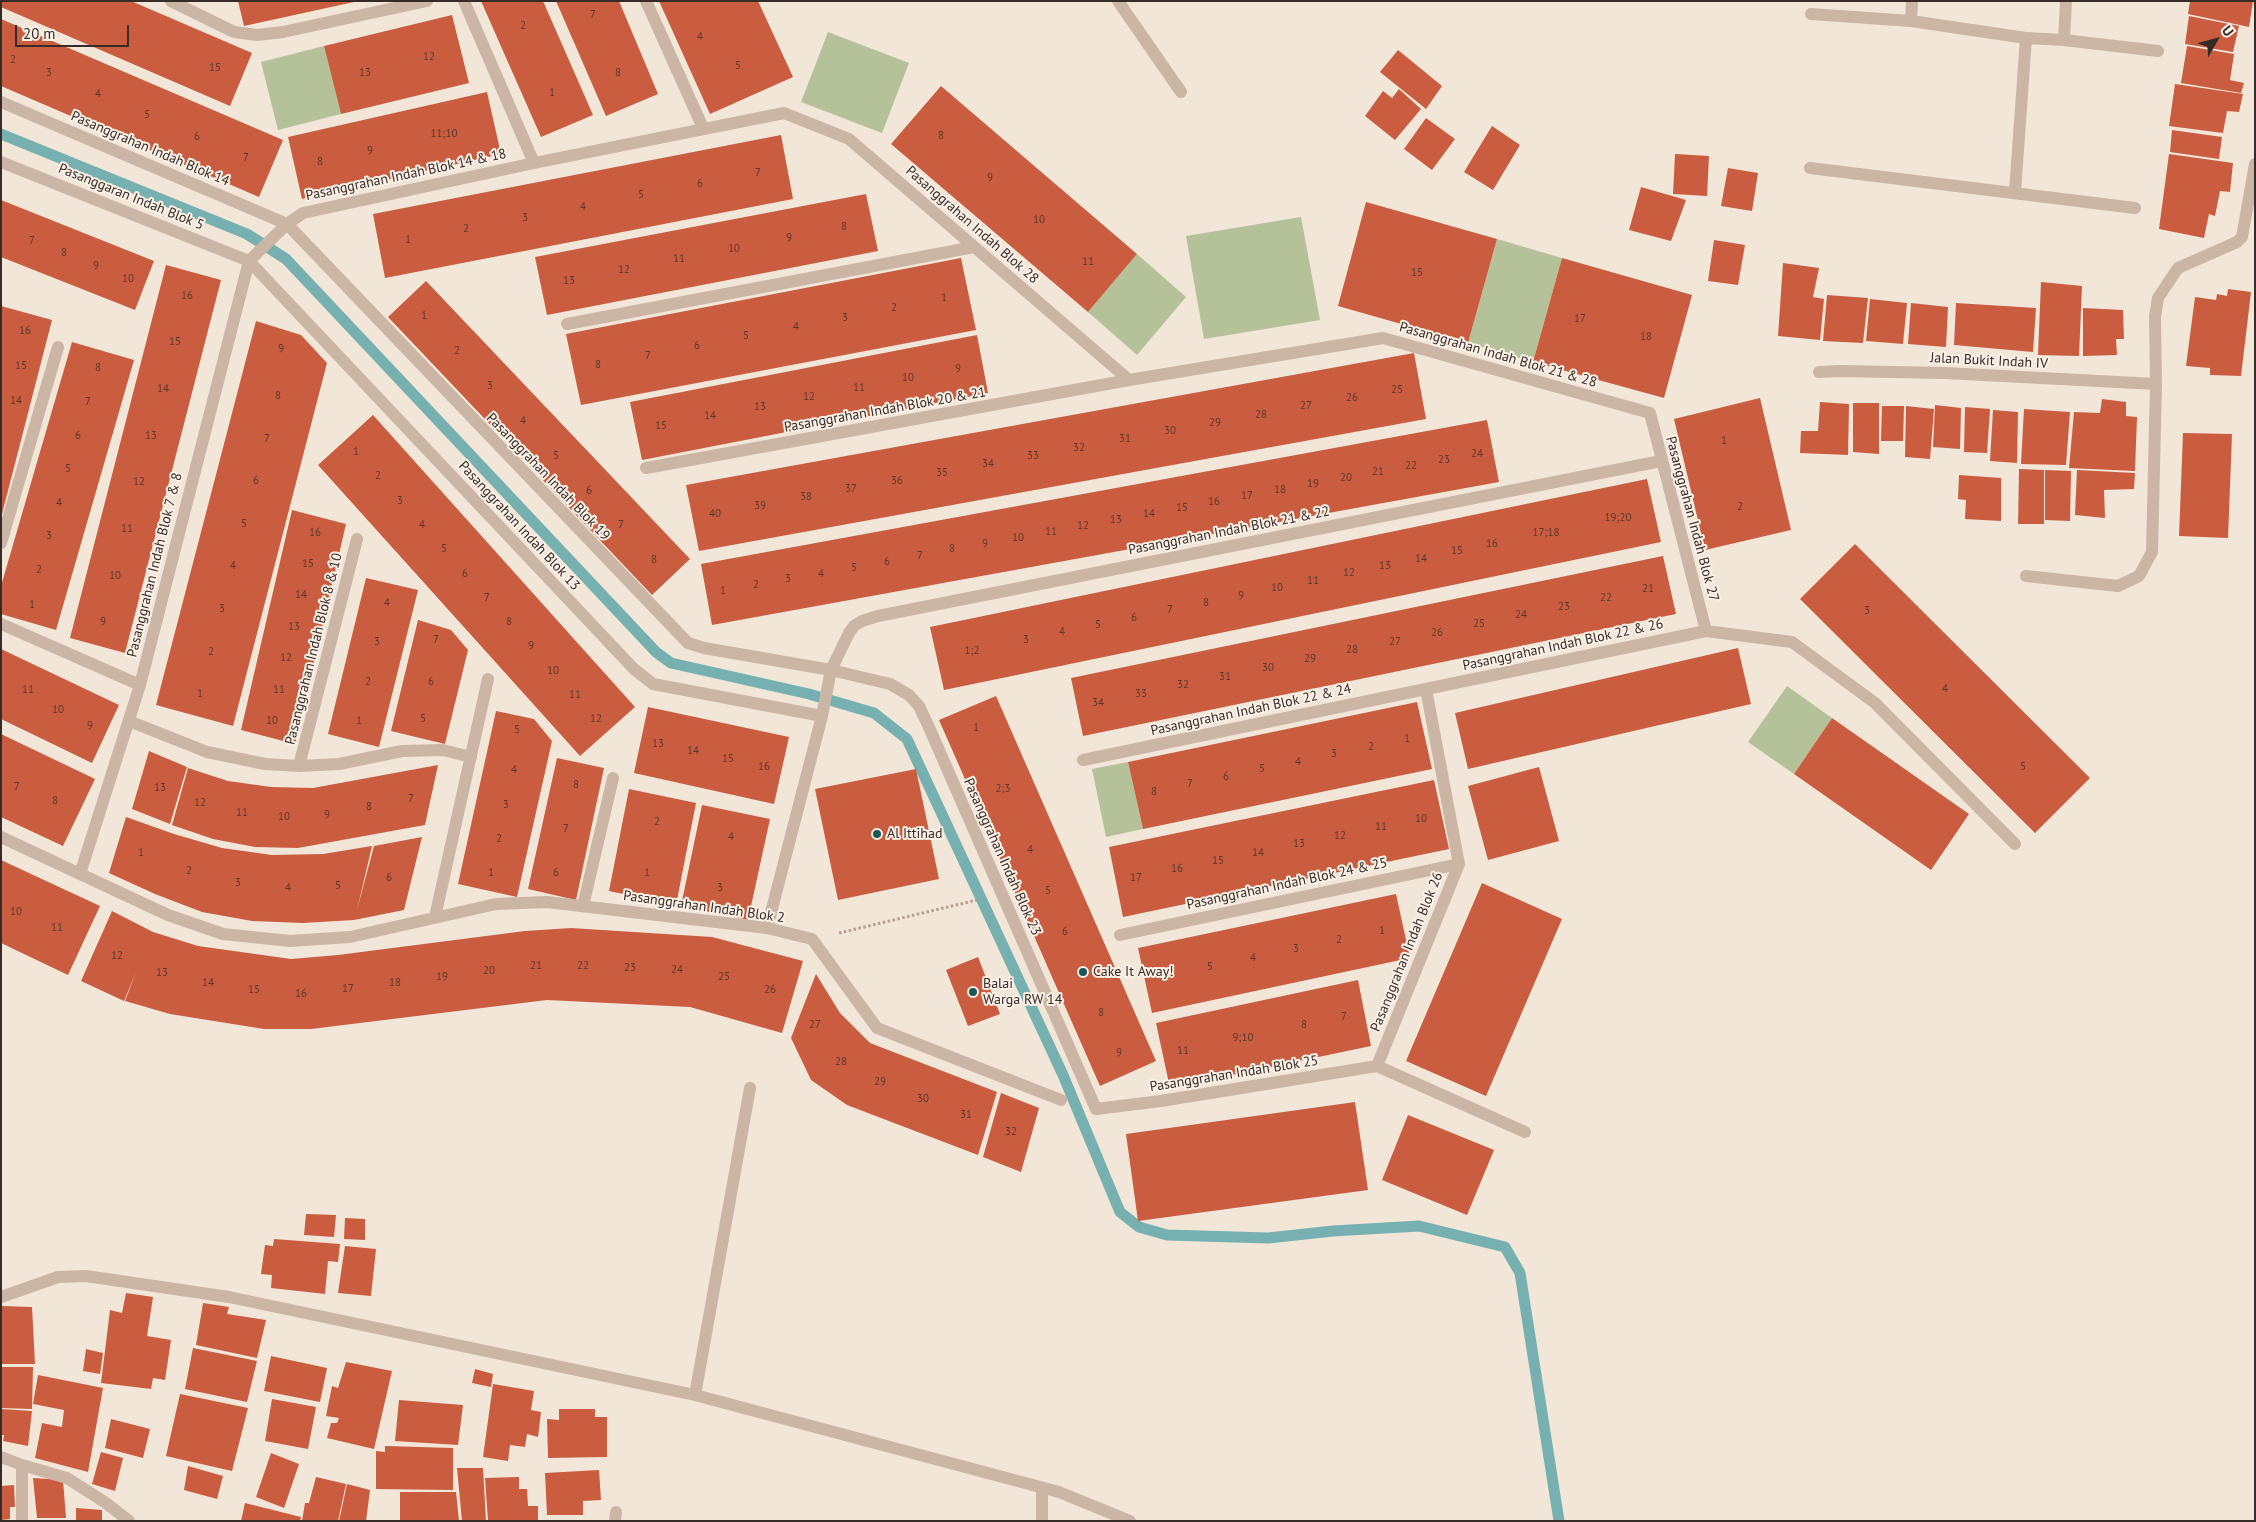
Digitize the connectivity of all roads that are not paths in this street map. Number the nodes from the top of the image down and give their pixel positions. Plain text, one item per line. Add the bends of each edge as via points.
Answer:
1 (171, 1) edge
2 (427, 1) edge
3 (464, 1) edge
4 (646, 1) edge
5 (1118, 1) edge
6 (1912, 1) edge
7 (2066, 1) edge
8 (1811, 14) dead end
9 (1911, 21) junction
10 (2026, 38) junction
11 (2064, 40) junction
12 (2158, 52) dead end
13 (1181, 92) dead end
14 (1, 102) edge
15 (784, 114) joint
16 (703, 128) junction
17 (1, 162) edge
18 (534, 163) junction
19 (2255, 164) edge
20 (1810, 168) dead end
21 (2252, 189) edge
22 (2015, 192) junction
23 (2134, 208) dead end
24 (287, 224) junction
25 (974, 246) junction
26 (249, 261) junction
27 (566, 324) dead end
28 (58, 347) dead end
29 (1820, 372) dead end
30 (1130, 380) junction
31 (2156, 384) junction
32 (1650, 414) joint
33 (1661, 460) junction
34 (646, 468) dead end
35 (357, 539) dead end
36 (1, 543) edge
37 (2026, 576) dead end
38 (1, 624) edge
39 (1706, 631) junction
40 (831, 670) junction
41 (488, 678) dead end
42 (140, 685) junction
43 (1426, 689) junction
44 (822, 716) junction
45 (129, 720) junction
46 (471, 758) junction
47 (1083, 760) dead end
48 (299, 766) junction
49 (613, 778) dead end
50 (1, 837) edge
51 (2014, 844) dead end
52 (1459, 864) junction
53 (80, 874) junction
54 (583, 906) junction
55 (435, 917) junction
56 (767, 928) junction
57 (1120, 935) dead end
58 (1377, 1066) junction
59 (750, 1088) dead end
60 (1060, 1100) dead end
61 (1096, 1109) joint
62 (1525, 1132) dead end
63 (1, 1297) edge
64 (694, 1395) junction
65 (1, 1457) edge
66 (22, 1465) junction
67 (1042, 1489) junction
68 (22, 1521) edge
69 (129, 1521) edge
70 (1042, 1521) edge
71 (1130, 1521) edge

1 - 2 street via 234,32 257,35
3 - 18 street
4 - 16 street
5 - 13 street
6 - 9 street
7 - 11 street
8 - 9 street
9 - 10 street
10 - 11 street
10 - 22 street
11 - 12 street
14 - 24 street, Pasanggrahan Indah Blok 14
15 - 16 street, Pasanggrahan Indah Blok 14 & 18
15 - 25 street, Pasanggrahan Indah Blok 28 via 849,139
16 - 18 street, Pasanggrahan Indah Blok 14 & 18
17 - 26 street, Pasanggaran Indah Blok 5
18 - 24 street, Pasanggrahan Indah Blok 14 & 18 via 303,213
19 - 21 street
20 - 22 street
21 - 31 street via 2240,239 2178,268 2158,298 2155,317
22 - 23 street
24 - 26 street, Pasanggrahan Indah Blok 14 & 18
24 - 40 street, Pasanggrahan Indah Blok 19 via 688,643
25 - 27 street
25 - 30 street, Pasanggrahan Indah Blok 28
26 - 42 street, Pasanggrahan Indah Blok 7 & 8
26 - 44 street, Pasanggrahan Indah Blok 13 via 643,677 654,684
28 - 36 street
29 - 31 street, Jalan Bukit Indah IV via 1840,370
30 - 32 street, Pasanggrahan Indah Blok 21 & 28 via 1383,338
30 - 34 street, Pasanggrahan Indah Blok 20 & 21
31 - 37 street via 2152,552 2139,576 2118,586
32 - 33 street, Pasanggrahan Indah Blok 27
33 - 39 street, Pasanggrahan Indah Blok 27
33 - 40 street, Pasanggrahan Indah Blok 21 & 22 via 878,616 854,626
35 - 48 street, Pasanggrahan Indah Blok 8 & 10
38 - 42 street
39 - 43 street, Pasanggrahan Indah Blok 22 & 26
39 - 51 street, Pasanggrahan Indah Blok 22 & 26 via 1792,642 1875,703
40 - 44 street, Pasanggrahan Indah Blok 21 & 22
40 - 61 street, Pasanggrahan Indah Blok 23 via 890,684 919,706
41 - 46 street
42 - 45 street, Pasanggrahan Indah Blok 7 & 8
43 - 47 street, Pasanggrahan Indah Blok 22 & 24
43 - 52 street, Pasanggrahan Indah Blok 26
44 - 56 street, Pasanggrahan Indah Blok 21 & 22
45 - 48 street via 206,752 265,764
45 - 53 street, Pasanggrahan Indah Blok 7 & 8
46 - 48 street via 443,750 402,751 339,764
46 - 55 street
49 - 54 street
50 - 53 street, Pasanggrahan Indah Blok 2
52 - 57 street, Pasanggrahan Indah Blok 24 & 25
52 - 58 street, Pasanggrahan Indah Blok 26
53 - 55 street, Pasanggrahan Indah Blok 2 via 168,915 223,934 290,941 350,937
54 - 55 street, Pasanggrahan Indah Blok 2 via 547,902 496,904
54 - 56 street, Pasanggrahan Indah Blok 2
56 - 60 street, Pasanggrahan Indah Blok 2 via 812,939 877,1028
58 - 61 street, Pasanggrahan Indah Blok 25
58 - 62 street
59 - 64 street
63 - 64 street via 58,1277 86,1276 229,1297
64 - 67 street
65 - 66 street
66 - 68 street
66 - 69 street via 67,1478
67 - 70 street
67 - 71 street via 1059,1492

